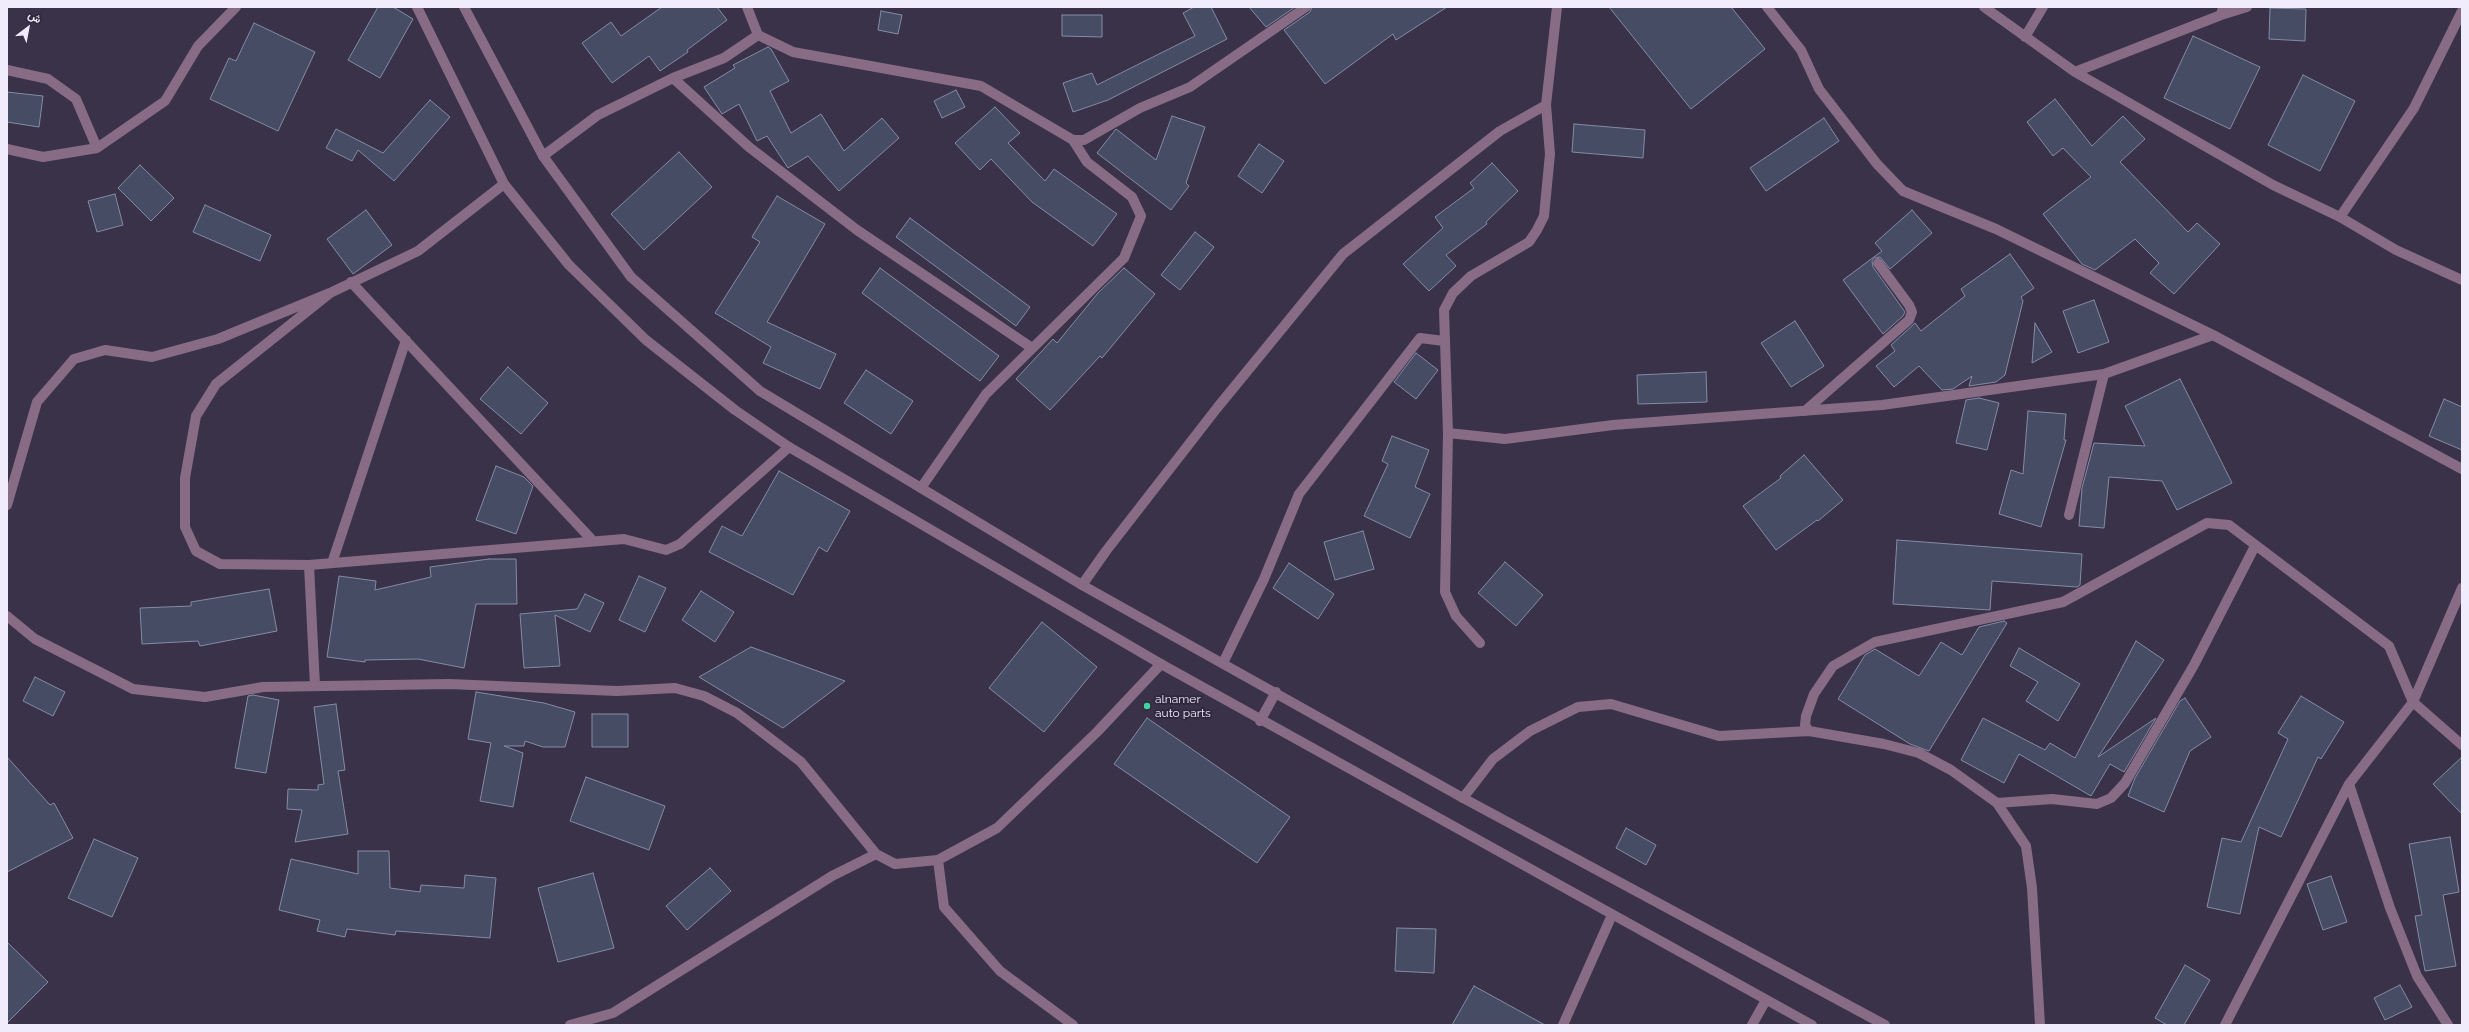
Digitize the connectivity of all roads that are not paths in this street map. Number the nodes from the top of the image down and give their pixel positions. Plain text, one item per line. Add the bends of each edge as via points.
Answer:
1 (236, 7) edge
2 (417, 7) edge
3 (464, 7) edge
4 (747, 7) edge
5 (1306, 7) edge
6 (1557, 7) edge
7 (1767, 7) edge
8 (1984, 7) edge
9 (2044, 7) edge
10 (2247, 7) edge
11 (2222, 11) edge
12 (2462, 11) edge
13 (758, 35) junction
14 (2025, 37) junction
15 (7, 70) edge
16 (2075, 72) junction
17 (673, 78) junction
18 (1546, 105) junction
19 (1072, 140) junction
20 (97, 148) junction
21 (7, 149) edge
22 (543, 156) junction
23 (504, 184) junction
24 (2340, 217) junction
25 (1878, 263) dead end
26 (2462, 280) edge
27 (352, 282) junction
28 (330, 293) junction
29 (2213, 335) junction
30 (406, 340) junction
31 (1444, 341) junction
32 (1032, 348) junction
33 (2104, 374) junction
34 (1805, 410) junction
35 (1448, 433) junction
36 (789, 447) junction
37 (2462, 469) edge
38 (921, 488) junction
39 (7, 505) edge
40 (2069, 515) dead end
41 (592, 541) junction
42 (2256, 546) junction
43 (332, 563) junction
44 (309, 565) junction
45 (1082, 585) junction
46 (2462, 588) edge
47 (7, 616) edge
48 (1480, 643) dead end
49 (1223, 663) junction
50 (1161, 664) junction
51 (315, 686) junction
52 (1276, 692) junction
53 (2413, 702) junction
54 (1260, 721) junction
55 (1809, 732) junction
56 (2462, 745) edge
57 (2349, 784) junction
58 (1463, 798) junction
59 (1997, 803) junction
60 (876, 854) junction
61 (938, 860) junction
62 (1612, 915) junction
63 (1766, 1000) junction
64 (570, 1025) edge
65 (1073, 1025) edge
66 (1563, 1025) edge
67 (1752, 1025) edge
68 (1812, 1025) edge
69 (1885, 1025) edge
70 (2040, 1025) edge
71 (2226, 1025) edge
72 (2448, 1025) edge

1 - 20 street via 198,46 165,101
2 - 23 street
3 - 22 street
4 - 13 street
5 - 19 street via 1190,87 1140,108 1084,140
6 - 18 street
7 - 29 street via 1801,50 1819,89 1877,164 1903,191 1996,229
8 - 14 street
9 - 14 street
10 - 11 street
11 - 16 street
12 - 24 street via 2414,108
13 - 17 street via 724,58
13 - 19 street via 793,52 981,86
14 - 16 street
15 - 20 street via 48,78 76,99
16 - 24 street via 2273,185
17 - 22 street via 598,115
17 - 32 street via 749,147 857,230
18 - 31 street via 1550,154 1544,216 1529,242 1471,276 1453,293 1444,310
18 - 45 street via 1500,132 1343,254 1218,408
19 - 32 street via 1086,162 1132,197 1141,216 1124,258
20 - 21 street via 43,157
22 - 38 street via 631,276 760,391
23 - 27 street via 418,251
23 - 36 street via 569,265 646,340 735,410
24 - 26 street via 2396,250
25 - 34 street via 1909,305 1912,312 1909,320
27 - 28 street
27 - 30 street
28 - 39 street via 211,341 152,357 105,350 74,359 37,402
28 - 44 street via 216,384 196,416 185,478 186,527 196,551 220,564
29 - 33 street
29 - 37 street
30 - 41 street
30 - 43 street
31 - 35 street
31 - 49 street via 1420,338 1299,494 1264,579
32 - 38 street via 986,394
33 - 34 street via 1882,405
33 - 40 street
34 - 35 street via 1613,425 1504,439
35 - 48 street via 1445,592 1456,616
36 - 41 street via 680,544 666,550 624,539
36 - 50 street
38 - 45 street
41 - 43 street
42 - 53 street via 2389,646
42 - 55 street via 2229,525 2207,522 2063,602 1875,642 1833,666 1814,694 1806,716 1805,725
42 - 59 street via 2194,664 2125,783 2111,798 2097,804 2052,799
43 - 44 street
44 - 51 street
45 - 49 street
46 - 53 street
47 - 51 street via 35,639 133,689 206,696 264,687
49 - 52 street
50 - 54 street
50 - 61 street via 1097,732 998,828
51 - 60 street via 449,684 617,691 675,688 704,696 737,712 801,762
52 - 54 street
52 - 58 street
53 - 56 street
53 - 57 street
54 - 62 street
55 - 58 street via 1718,736 1611,704 1578,707 1530,731 1493,759
55 - 59 street via 1878,743 1919,754 1951,770
57 - 71 street
57 - 72 street via 2390,908 2417,976
58 - 69 street
59 - 70 street via 2026,846 2032,888
60 - 61 street via 894,864
60 - 64 street via 832,876 613,1013
61 - 65 street via 944,907 1000,971
62 - 63 street
62 - 66 street
63 - 67 street
63 - 68 street

